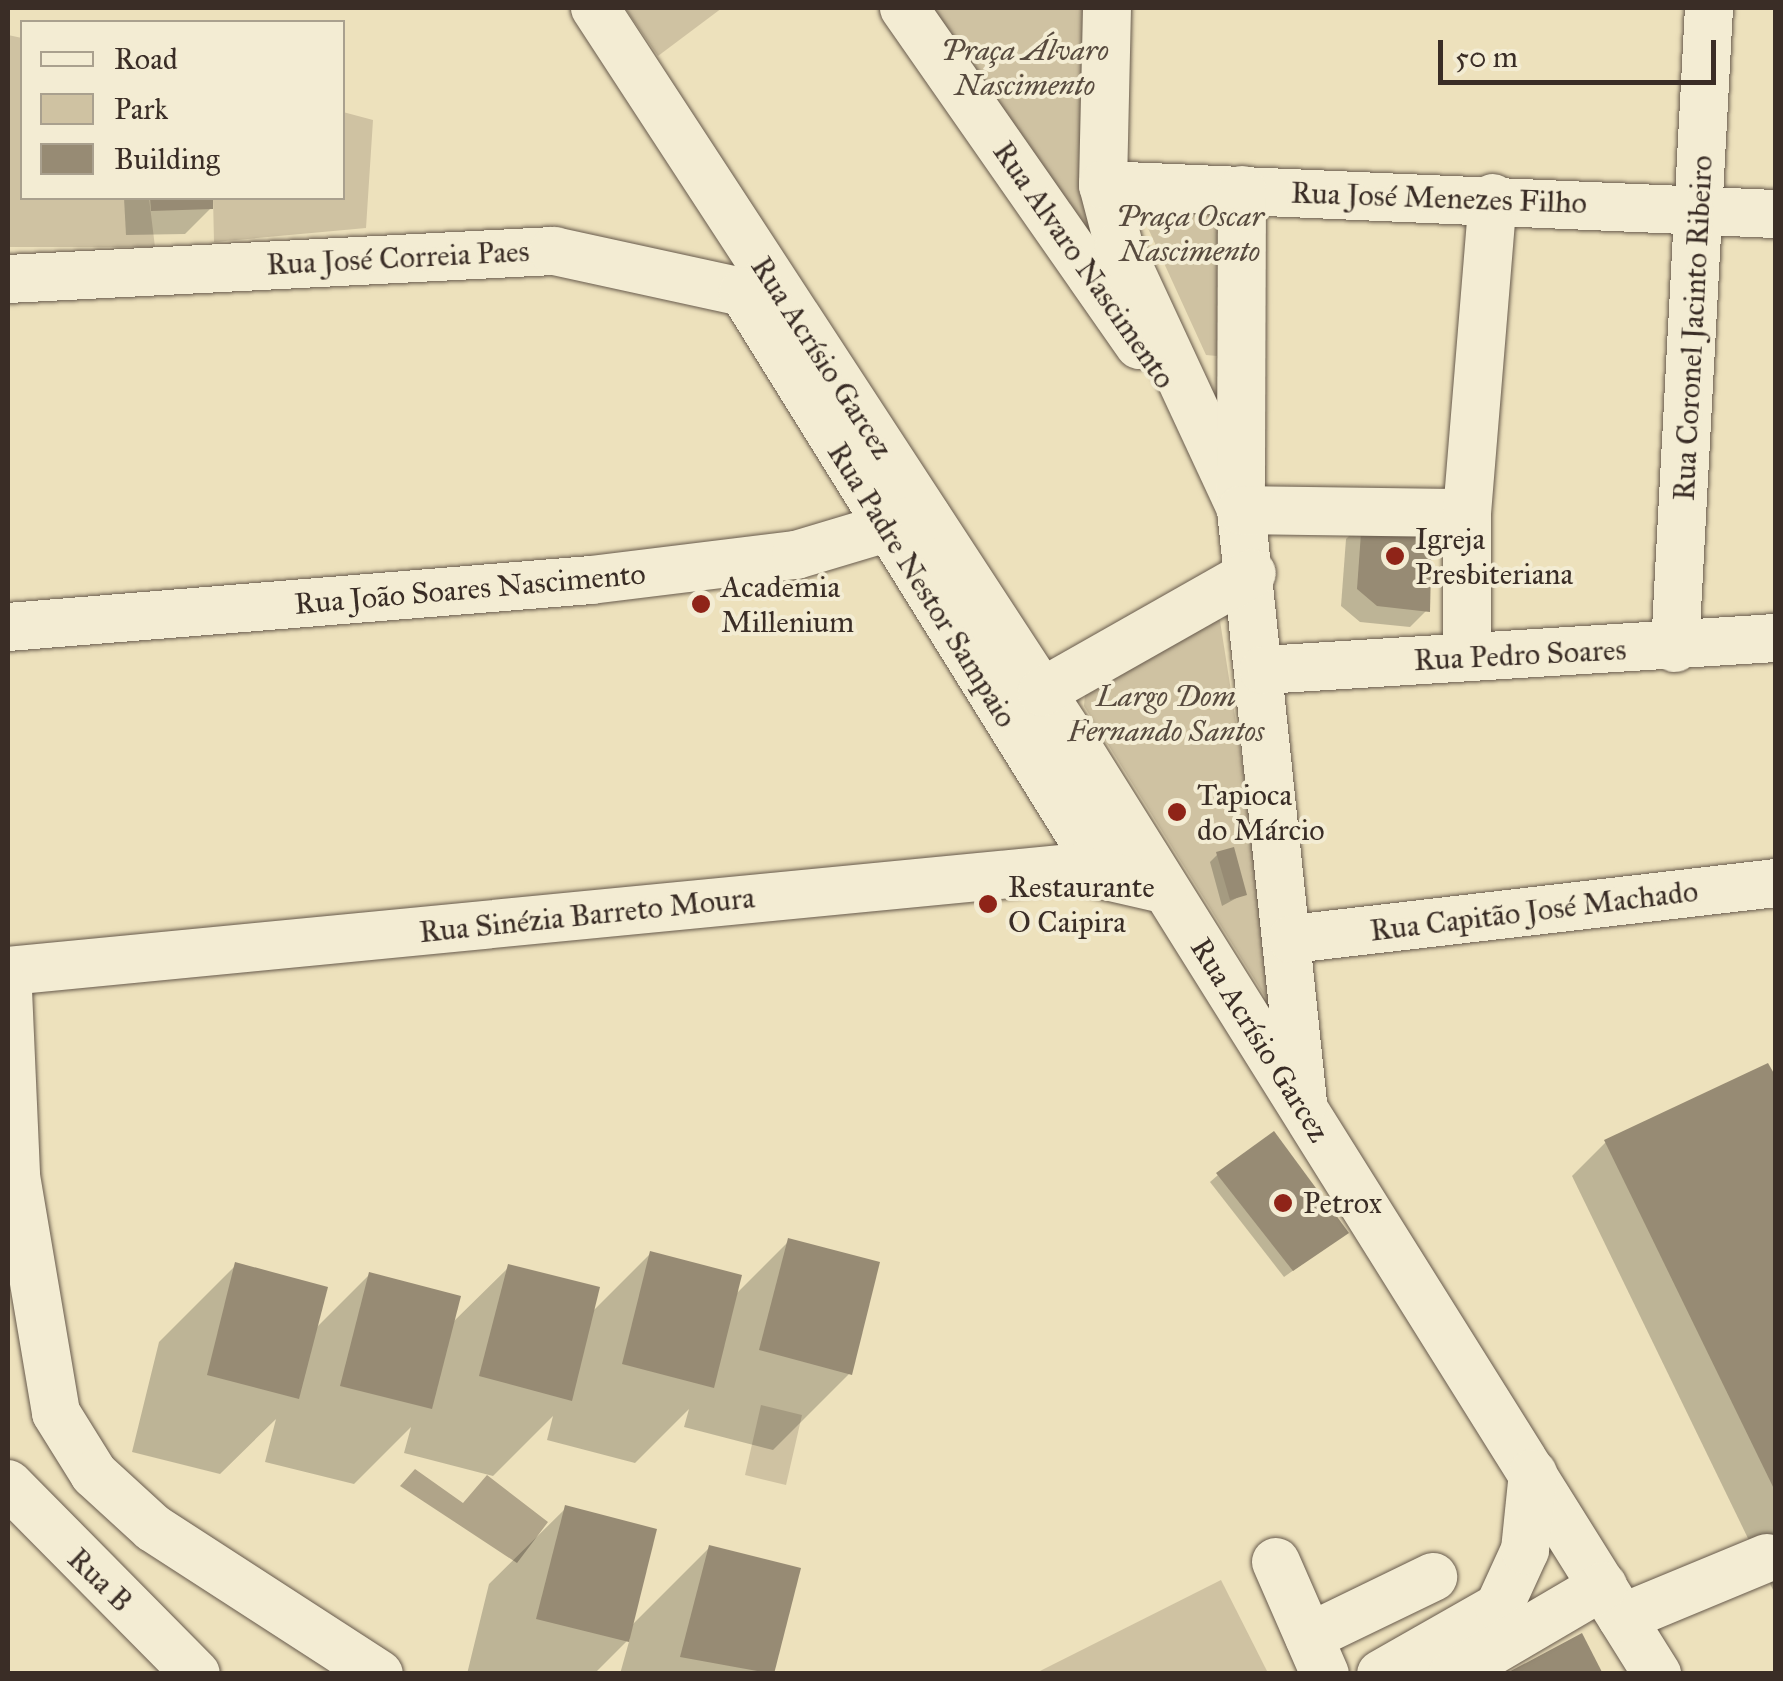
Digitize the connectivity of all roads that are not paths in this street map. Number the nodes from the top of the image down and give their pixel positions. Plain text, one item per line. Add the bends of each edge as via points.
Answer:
1 (595, 8) edge
2 (904, 8) edge
3 (1108, 8) edge
4 (1708, 8) edge
5 (1103, 185) junction
6 (1242, 190) junction
7 (1493, 198) junction
8 (1702, 212) junction
9 (1776, 214) edge
10 (8, 279) edge
11 (764, 296) junction
12 (1195, 424) junction
13 (1242, 510) junction
14 (1466, 513) junction
15 (907, 524) junction
16 (1252, 574) junction
17 (8, 627) edge
18 (1776, 638) edge
19 (1675, 648) junction
20 (1467, 657) junction
21 (1264, 670) junction
22 (1042, 692) junction
23 (1110, 799) junction
24 (1088, 863) junction
25 (1776, 882) edge
26 (1164, 888) junction
27 (1292, 939) junction
28 (8, 971) edge
29 (8, 990) edge
30 (1303, 1108) junction
31 (1533, 1473) junction
32 (10, 1494) edge
33 (1768, 1558) dead end
34 (1276, 1562) dead end
35 (1433, 1577) dead end
36 (1612, 1602) junction
37 (1316, 1655) edge
38 (180, 1670) edge
39 (380, 1674) edge
40 (1381, 1674) edge
41 (1453, 1674) edge
42 (1657, 1674) edge

1 - 11 street, Rua Acrísio Garcez
2 - 12 street, Rua Alvaro Nascimento
3 - 5 street
4 - 8 street, Rua Coronel Jacinto Ribeiro
5 - 6 street, Rua José Menezes Filho
5 - 12 street via 1119,246
6 - 7 street, Rua José Menezes Filho
6 - 13 street
7 - 8 street, Rua José Menezes Filho
7 - 14 street
8 - 9 street, Rua José Menezes Filho
8 - 19 street, Rua Coronel Jacinto Ribeiro
10 - 11 street, Rua José Correia Paes via 536,250
11 - 15 street, Rua Padre Nestor Sampaio
12 - 13 street
13 - 14 street
13 - 16 street
14 - 20 street
15 - 17 street, Rua João Soares Nascimento via 796,555 591,580
15 - 22 street, Rua Acrísio Garcez
15 - 24 street, Rua Padre Nestor Sampaio
16 - 21 street
16 - 22 street
18 - 19 street, Rua Pedro Soares
19 - 20 street, Rua Pedro Soares
20 - 21 street, Rua Pedro Soares
21 - 27 street
22 - 23 street, Rua Acrísio Garcez
23 - 24 street
23 - 26 street, Rua Acrísio Garcez
24 - 26 street, Rua Sinézia Barreto Moura
24 - 28 street, Rua Sinézia Barreto Moura
25 - 27 street, Rua Capitão José Machado
26 - 30 street, Rua Acrísio Garcez
27 - 30 street
29 - 39 street via 16,1176 56,1412 94,1474 153,1528
30 - 31 street, Rua Acrísio Garcez
31 - 36 street, Rua Acrísio Garcez
31 - 40 street via 1525,1550 1499,1607
32 - 38 street, Rua B
33 - 36 street
34 - 37 street
35 - 37 street
36 - 41 street
36 - 42 street, Rua Acrísio Garcez

